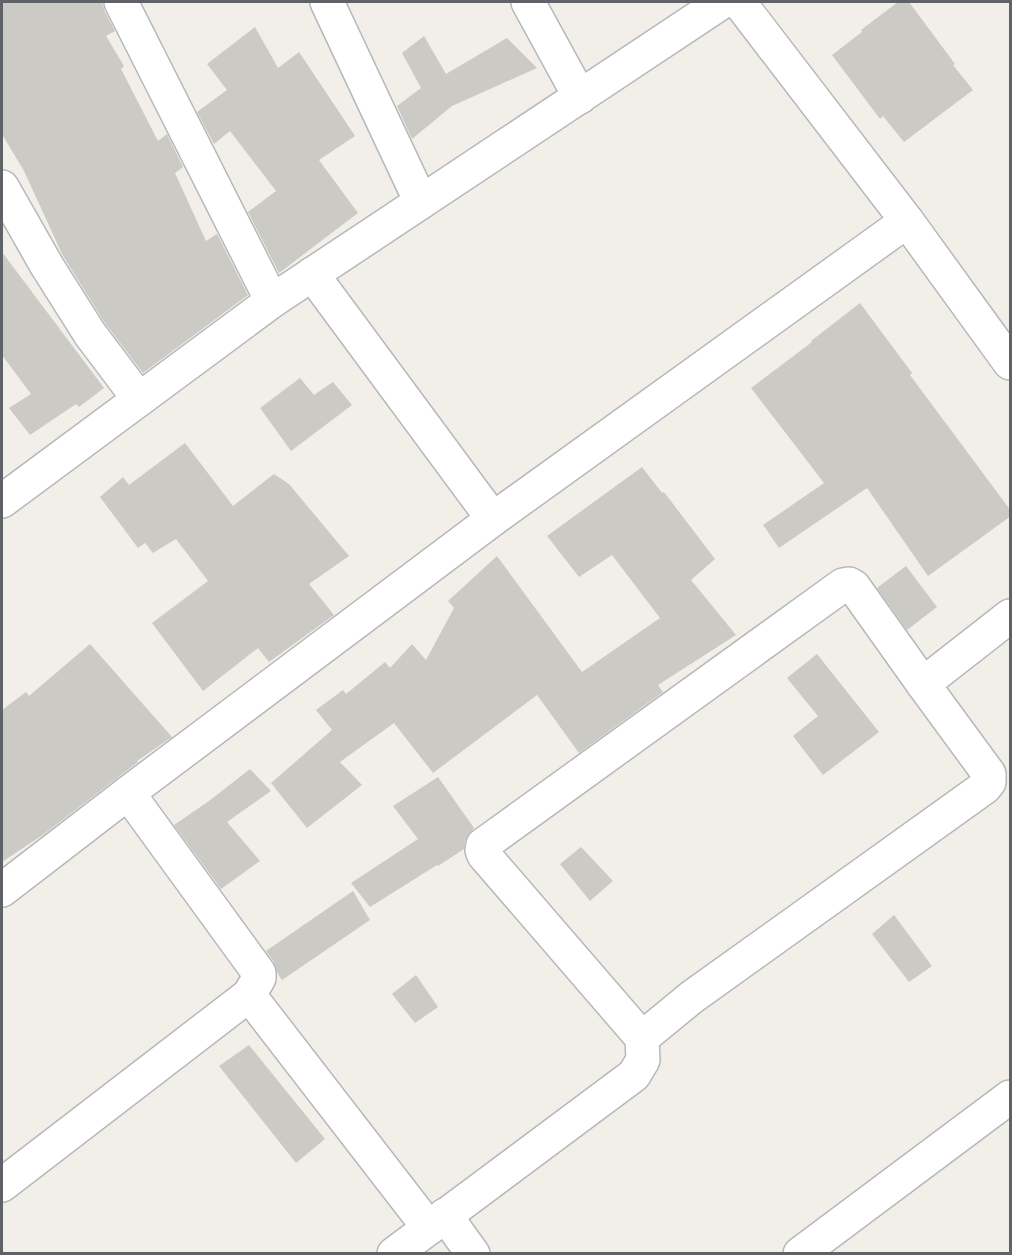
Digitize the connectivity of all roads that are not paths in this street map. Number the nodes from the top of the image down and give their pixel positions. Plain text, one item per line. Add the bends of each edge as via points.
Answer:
1 (121, 2) edge
2 (327, 2) edge
3 (528, 2) edge
4 (722, 2) edge
5 (739, 2) edge
6 (580, 97) junction
7 (2, 187) edge
8 (421, 202) junction
9 (907, 221) junction
10 (312, 274) junction
11 (272, 301) junction
12 (1011, 363) edge
13 (139, 399) junction
14 (2, 501) edge
15 (494, 519) junction
16 (1011, 616) edge
17 (923, 684) junction
18 (128, 793) junction
19 (2, 890) edge
20 (249, 995) junction
21 (642, 1038) junction
22 (1011, 1097) edge
23 (2, 1185) edge
24 (437, 1222) junction
25 (394, 1254) edge
26 (473, 1254) edge
27 (800, 1254) edge

1 - 11 street
2 - 8 street
3 - 6 street
4 - 6 street
5 - 9 street
6 - 8 street
7 - 13 street via 90,334
8 - 10 street
9 - 12 street
9 - 15 street
10 - 11 street
10 - 15 street
11 - 13 street
13 - 14 street
15 - 18 street
16 - 17 street
17 - 21 street via 989,774 985,787 692,997
17 - 21 street via 854,587 843,585 483,845 484,855
18 - 19 street
18 - 20 street via 259,973
20 - 23 street
20 - 24 street
21 - 24 street via 643,1059 634,1075
22 - 27 street
24 - 25 street
24 - 26 street

